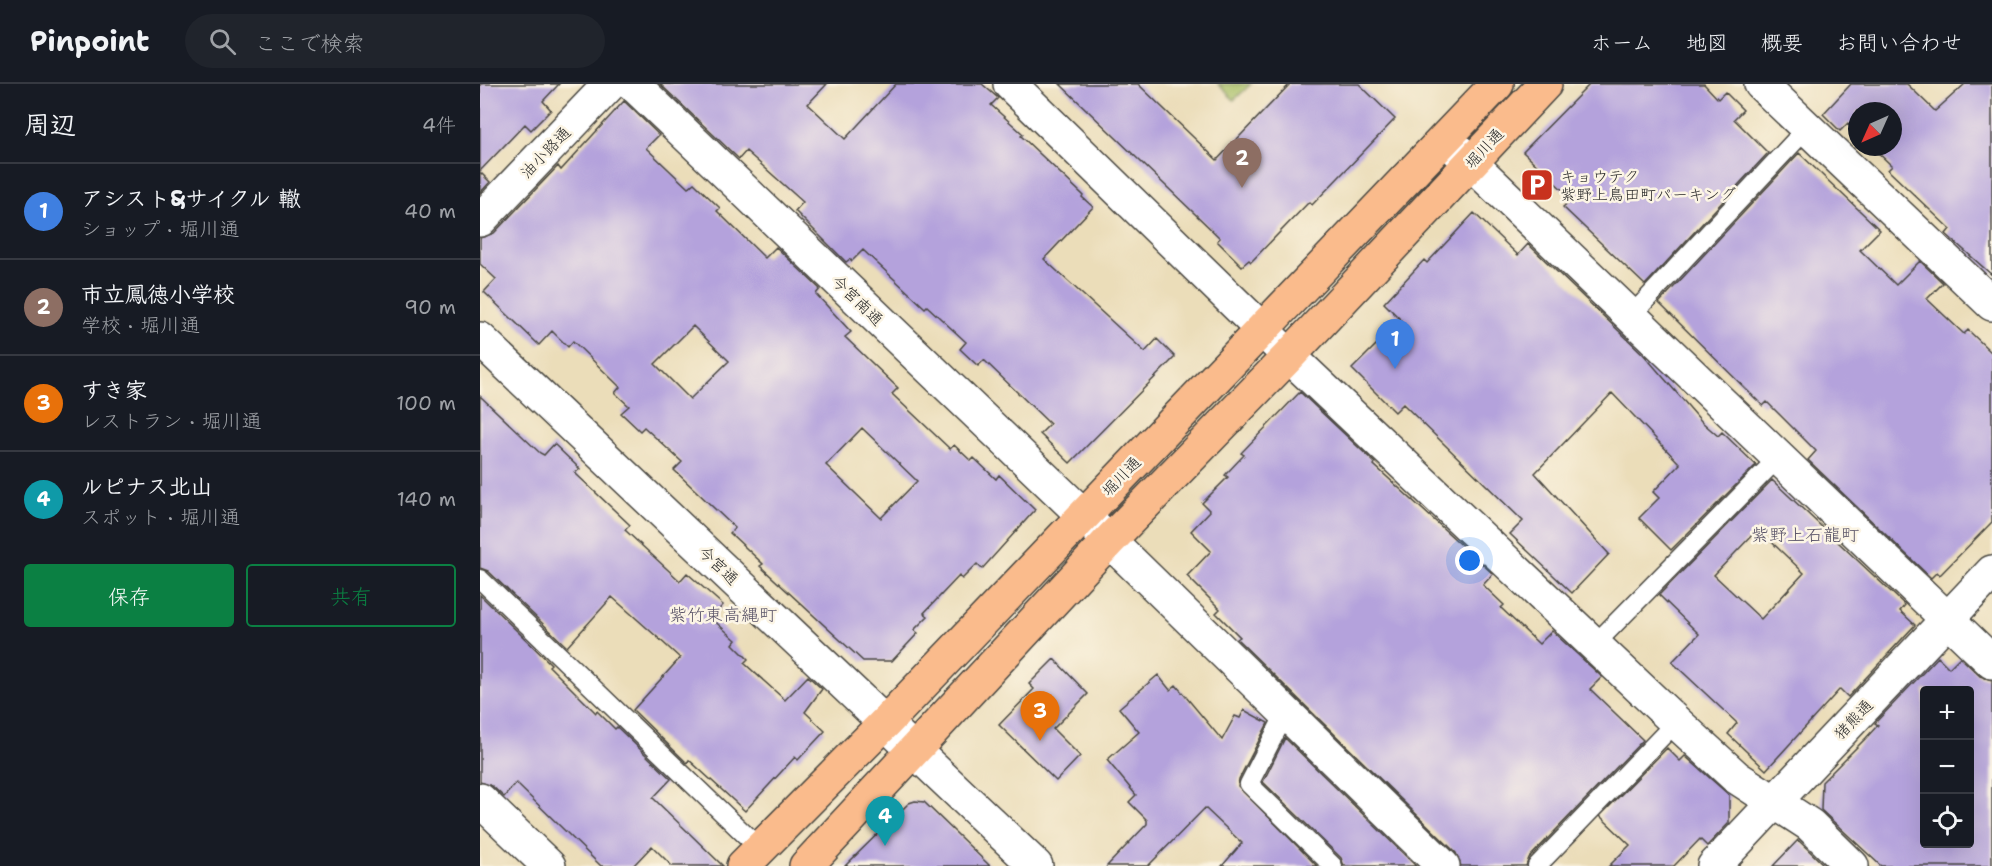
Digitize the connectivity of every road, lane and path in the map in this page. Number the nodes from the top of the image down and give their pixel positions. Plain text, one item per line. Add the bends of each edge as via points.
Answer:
1 (610, 84) edge
2 (633, 84) edge
3 (1010, 84) edge
4 (1497, 84) edge
5 (1545, 84) edge
6 (1761, 84) edge
7 (1807, 128) junction
8 (1446, 138) junction
9 (1469, 164) junction
10 (480, 220) edge
11 (1992, 304) edge
12 (1630, 316) junction
13 (1263, 328) junction
14 (480, 339) edge
15 (1289, 356) junction
16 (1778, 458) junction
17 (1083, 515) junction
18 (1108, 541) junction
19 (1992, 572) edge
20 (480, 579) edge
21 (1948, 620) junction
22 (1594, 645) junction
23 (1992, 662) edge
24 (1285, 714) junction
25 (1676, 722) junction
26 (885, 723) junction
27 (913, 749) junction
28 (480, 800) edge
29 (1773, 802) junction
30 (751, 857) edge
31 (549, 866) edge
32 (806, 866) edge
33 (1036, 866) edge
34 (1333, 866) edge
35 (1443, 866) edge
36 (1537, 866) edge
37 (1714, 866) edge
38 (1852, 866) edge

1 - 10 street, 油小路通
2 - 17 street, 今宮南通
3 - 13 street
4 - 8 main road, 堀川通
5 - 9 main road, 堀川通
6 - 7 street
7 - 11 street
7 - 12 lane
8 - 9 street
8 - 13 main road, 堀川通
9 - 12 street
9 - 15 main road, 堀川通
12 - 16 street
13 - 15 street
13 - 17 main road, 堀川通
14 - 26 street, 今宮通
15 - 18 main road, 堀川通
15 - 22 street
16 - 21 street
16 - 22 lane
17 - 18 street, 今宮南通
17 - 26 main road, 堀川通
18 - 24 street, 今宮南通
18 - 27 main road, 堀川通
19 - 21 street, 猪熊通
20 - 30 lane
21 - 23 street
21 - 29 street, 猪熊通
22 - 25 street
24 - 34 lane via 1249,784
24 - 35 street, 今宮南通
25 - 29 street via 1736,777
25 - 36 lane
26 - 27 street, 今宮通
26 - 30 main road, 堀川通
27 - 32 main road, 堀川通
27 - 33 street, 今宮通
28 - 31 street
29 - 37 street, 猪熊通
29 - 38 street via 1810,825

